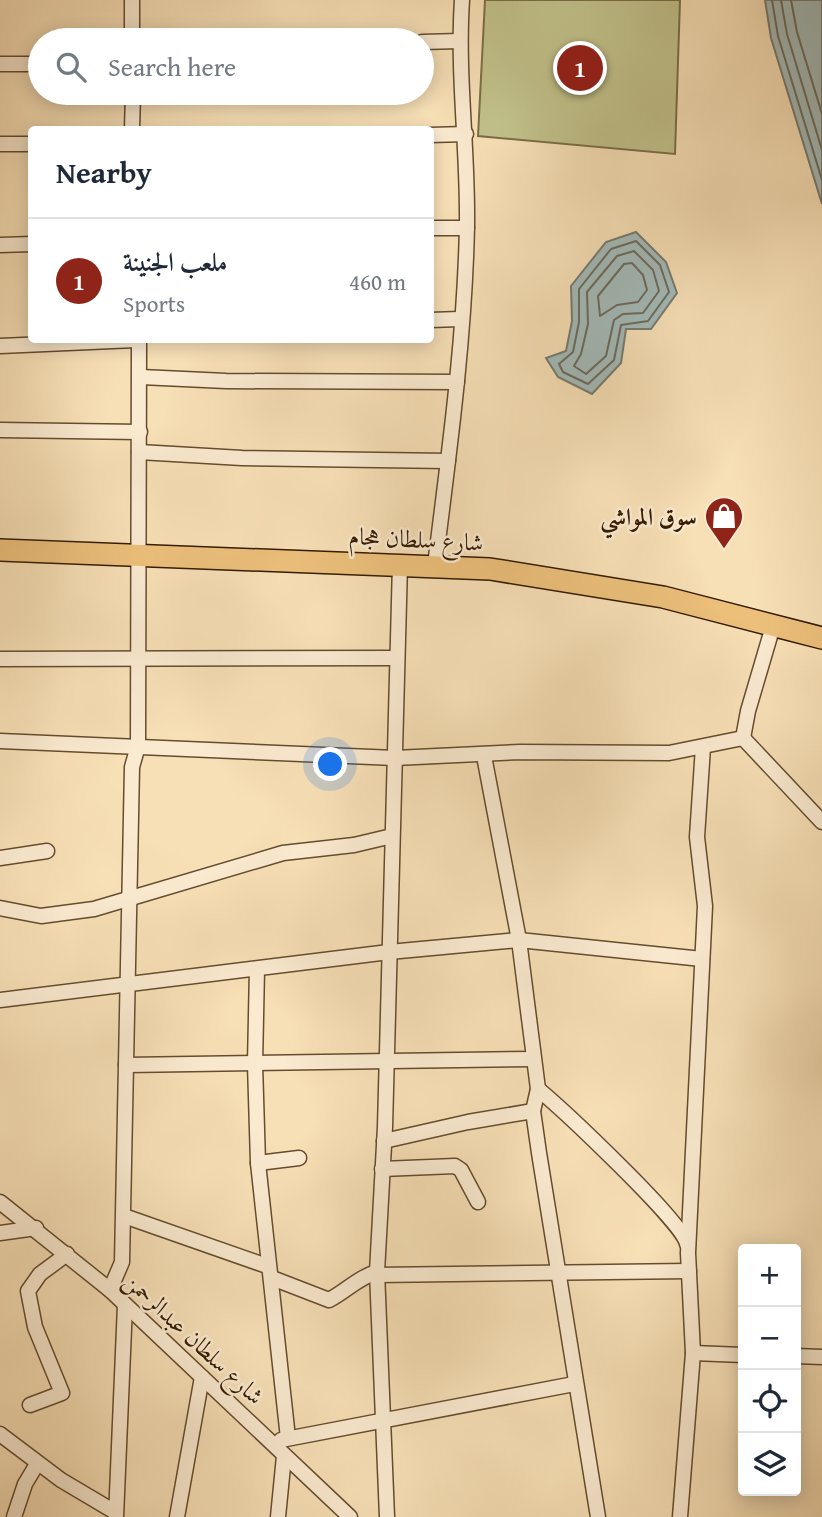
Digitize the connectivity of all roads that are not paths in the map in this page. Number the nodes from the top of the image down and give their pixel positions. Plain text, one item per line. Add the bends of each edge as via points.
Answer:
1 (132, 0) edge
2 (462, 0) edge
3 (132, 28) edge
4 (459, 41) junction
5 (434, 42) edge
6 (0, 64) edge
7 (28, 64) edge
8 (133, 105) edge
9 (132, 126) edge
10 (466, 134) junction
11 (434, 135) edge
12 (0, 144) edge
13 (28, 144) edge
14 (434, 228) edge
15 (467, 228) junction
16 (28, 244) edge
17 (0, 245) edge
18 (460, 319) junction
19 (434, 320) edge
20 (68, 343) edge
21 (137, 343) edge
22 (0, 346) edge
23 (141, 377) junction
24 (457, 383) junction
25 (0, 430) edge
26 (140, 432) junction
27 (139, 452) junction
28 (448, 461) junction
29 (0, 550) edge
30 (137, 555) junction
31 (400, 564) junction
32 (435, 565) junction
33 (773, 626) junction
34 (822, 638) edge
35 (138, 657) junction
36 (396, 658) junction
37 (0, 659) edge
38 (743, 738) junction
39 (0, 741) edge
40 (138, 746) junction
41 (703, 747) junction
42 (484, 756) junction
43 (395, 758) junction
44 (822, 822) edge
45 (392, 836) junction
46 (47, 851) dead end
47 (0, 858) edge
48 (130, 900) junction
49 (0, 908) edge
50 (519, 940) junction
51 (389, 952) junction
52 (702, 958) junction
53 (257, 969) junction
54 (128, 983) junction
55 (0, 1000) edge
56 (533, 1059) junction
57 (385, 1062) junction
58 (255, 1064) junction
59 (126, 1065) junction
60 (538, 1089) junction
61 (533, 1111) junction
62 (384, 1141) junction
63 (299, 1158) dead end
64 (258, 1163) junction
65 (382, 1168) junction
66 (0, 1202) edge
67 (478, 1202) dead end
68 (124, 1216) junction
69 (36, 1228) junction
70 (0, 1233) edge
71 (688, 1253) junction
72 (67, 1254) junction
73 (689, 1271) junction
74 (270, 1272) junction
75 (377, 1273) junction
76 (559, 1273) junction
77 (110, 1290) junction
78 (125, 1305) junction
79 (693, 1353) junction
80 (738, 1355) edge
81 (801, 1356) edge
82 (822, 1357) edge
83 (202, 1377) junction
84 (574, 1384) junction
85 (30, 1405) dead end
86 (382, 1421) junction
87 (4, 1437) edge
88 (288, 1438) junction
89 (273, 1443) junction
90 (0, 1455) edge
91 (284, 1456) junction
92 (37, 1464) junction
93 (116, 1514) edge
94 (14, 1517) edge
95 (177, 1517) edge
96 (278, 1517) edge
97 (350, 1517) edge
98 (387, 1517) edge
99 (598, 1517) edge
100 (680, 1517) edge

1 - 3 street
2 - 4 street
4 - 5 street
4 - 10 street
6 - 7 street
8 - 9 street
10 - 11 street
10 - 15 street
12 - 13 street
14 - 15 street
15 - 18 street
16 - 17 street
18 - 19 street
18 - 24 street
20 - 22 street
21 - 23 street
23 - 24 street
23 - 26 street
24 - 28 street
25 - 26 street
26 - 27 street
27 - 28 street
27 - 30 street
28 - 32 street
29 - 30 highway, شارع سلطان هجام
30 - 31 highway, شارع سلطان هجام
30 - 35 street
31 - 32 highway, شارع سلطان هجام
31 - 36 street
32 - 33 highway, شارع سلطان هجام via 535,574 625,590
33 - 34 highway, شارع سلطان هجام
33 - 38 street
35 - 36 street
35 - 37 street
35 - 40 street
36 - 43 street
38 - 41 street
38 - 44 street
39 - 40 street
40 - 43 street
40 - 48 street via 132,767
41 - 42 street via 669,754 520,752
41 - 52 street via 697,815 705,905
42 - 43 street
42 - 50 street
43 - 45 street
45 - 48 street via 283,853
45 - 51 street
46 - 47 street
48 - 49 street via 41,916
48 - 54 street
50 - 51 street
50 - 52 street
50 - 56 street
51 - 53 street
51 - 57 street
52 - 71 street
53 - 54 street
53 - 58 street
54 - 55 street
54 - 59 street
56 - 57 street
56 - 60 street
57 - 58 street
57 - 62 street
58 - 59 street
58 - 64 street
59 - 68 street
60 - 61 street
60 - 71 street via 576,1121 686,1238
61 - 62 street
61 - 76 street
62 - 65 street
63 - 64 street
64 - 74 street
65 - 67 street via 455,1166
65 - 75 street
66 - 69 street, شارع سلطان عبدالرحمن
68 - 74 street
68 - 77 street via 122,1262
69 - 70 street
69 - 72 street, شارع سلطان عبدالرحمن
71 - 73 street
72 - 77 street, شارع سلطان عبدالرحمن
72 - 85 street via 32,1281 29,1291 35,1327 62,1393
73 - 76 street
73 - 79 street
74 - 75 street via 328,1300 366,1275
74 - 88 street
75 - 76 street
75 - 86 street
76 - 84 street
77 - 78 street, شارع سلطان عبدالرحمن
78 - 83 street, شارع سلطان عبدالرحمن
78 - 93 street
79 - 80 street
79 - 100 street
81 - 82 street
83 - 89 street, شارع سلطان عبدالرحمن
83 - 95 street
84 - 86 street
84 - 99 street
86 - 88 street
86 - 98 street
87 - 90 street
87 - 92 street
88 - 89 street
89 - 91 street, شارع سلطان عبدالرحمن
91 - 96 street
91 - 97 street, شارع سلطان عبدالرحمن
92 - 93 street
92 - 94 street

